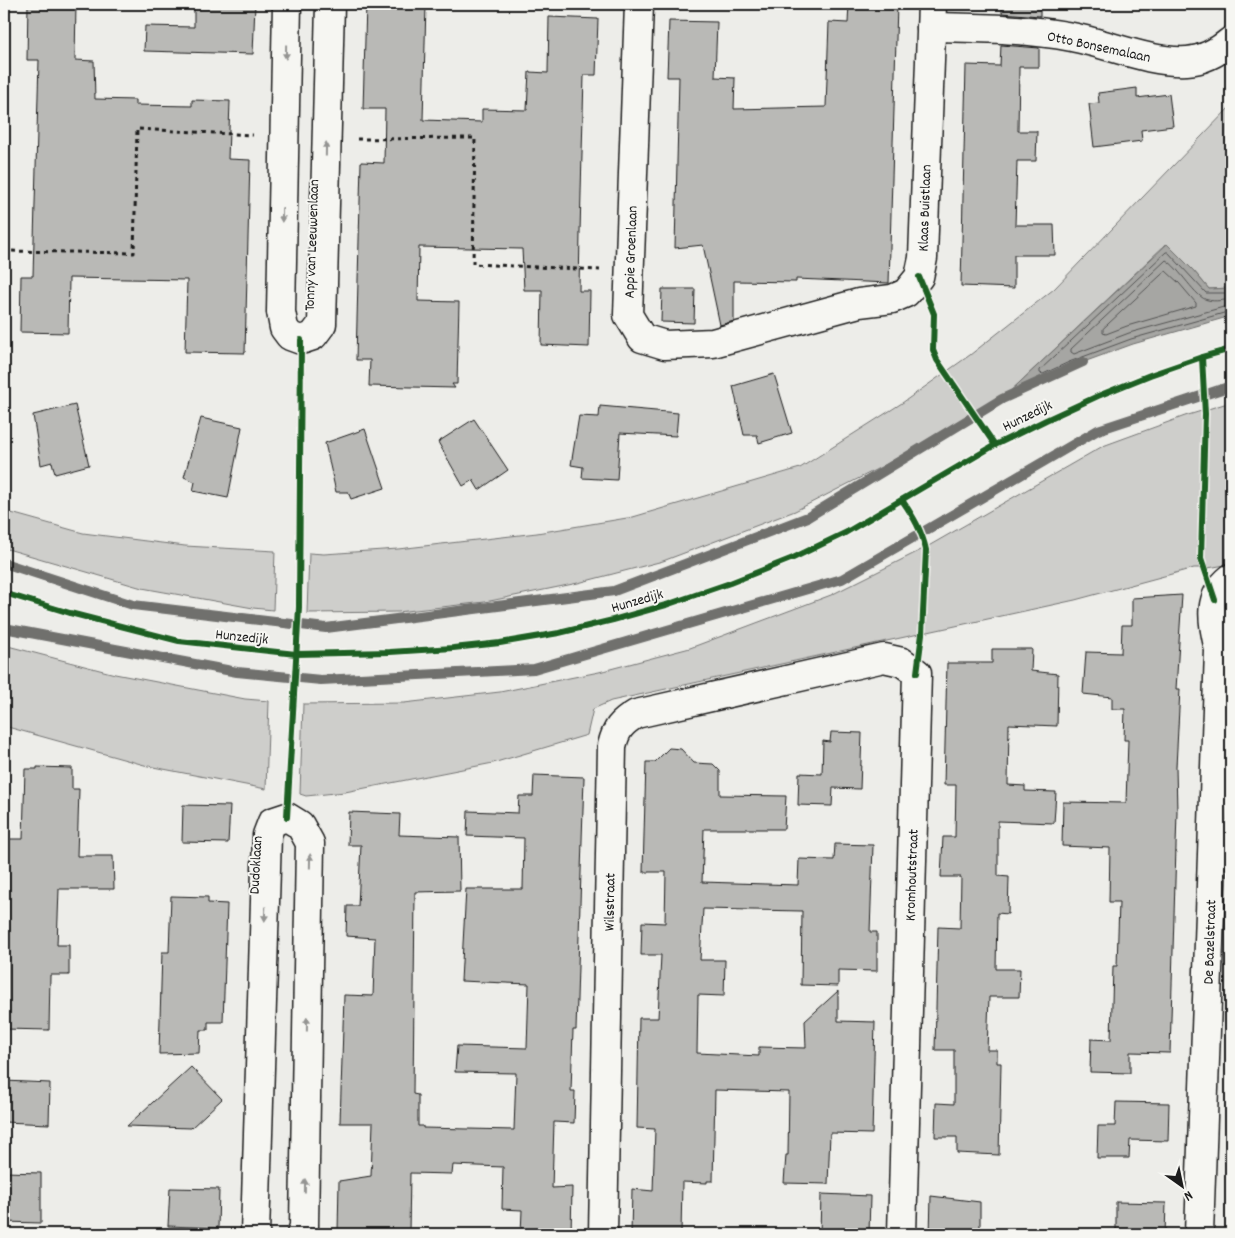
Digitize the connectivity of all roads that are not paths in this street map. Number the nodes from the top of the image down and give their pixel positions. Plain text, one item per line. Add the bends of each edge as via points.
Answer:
1 (287, 4) edge
2 (330, 4) edge
3 (639, 4) edge
4 (931, 15) edge
5 (1231, 41) edge
6 (796, 320) joint
7 (1231, 578) edge
8 (1225, 651) edge
9 (766, 683) joint
10 (255, 1234) edge
11 (301, 1234) edge
12 (603, 1234) edge
13 (902, 1234) edge
14 (1199, 1234) edge

1 -> 2 street, Tonny van Leeuwenlaan via 281,312 284,328 290,336 301,340 313,336 322,324
3 - 6 street, Appie Groenlaan via 628,315 642,338 665,345 713,343
4 - 5 street, Otto Bonsemalaan via 1072,37 1162,60 1188,61 1216,53
4 - 6 street, Klaas Buistlaan via 919,277 906,293 892,299
7 - 8 street, De Bazelstraat via 1220,587 1215,600 1214,624
8 - 14 street, De Bazelstraat
9 - 12 street, Wilsstraat via 636,714 615,733
9 - 13 street, Kromhoutstraat via 884,658 902,662 916,673
11 -> 10 street, Dudoklaan via 304,1227 310,843 300,825 287,817 272,822 267,835

